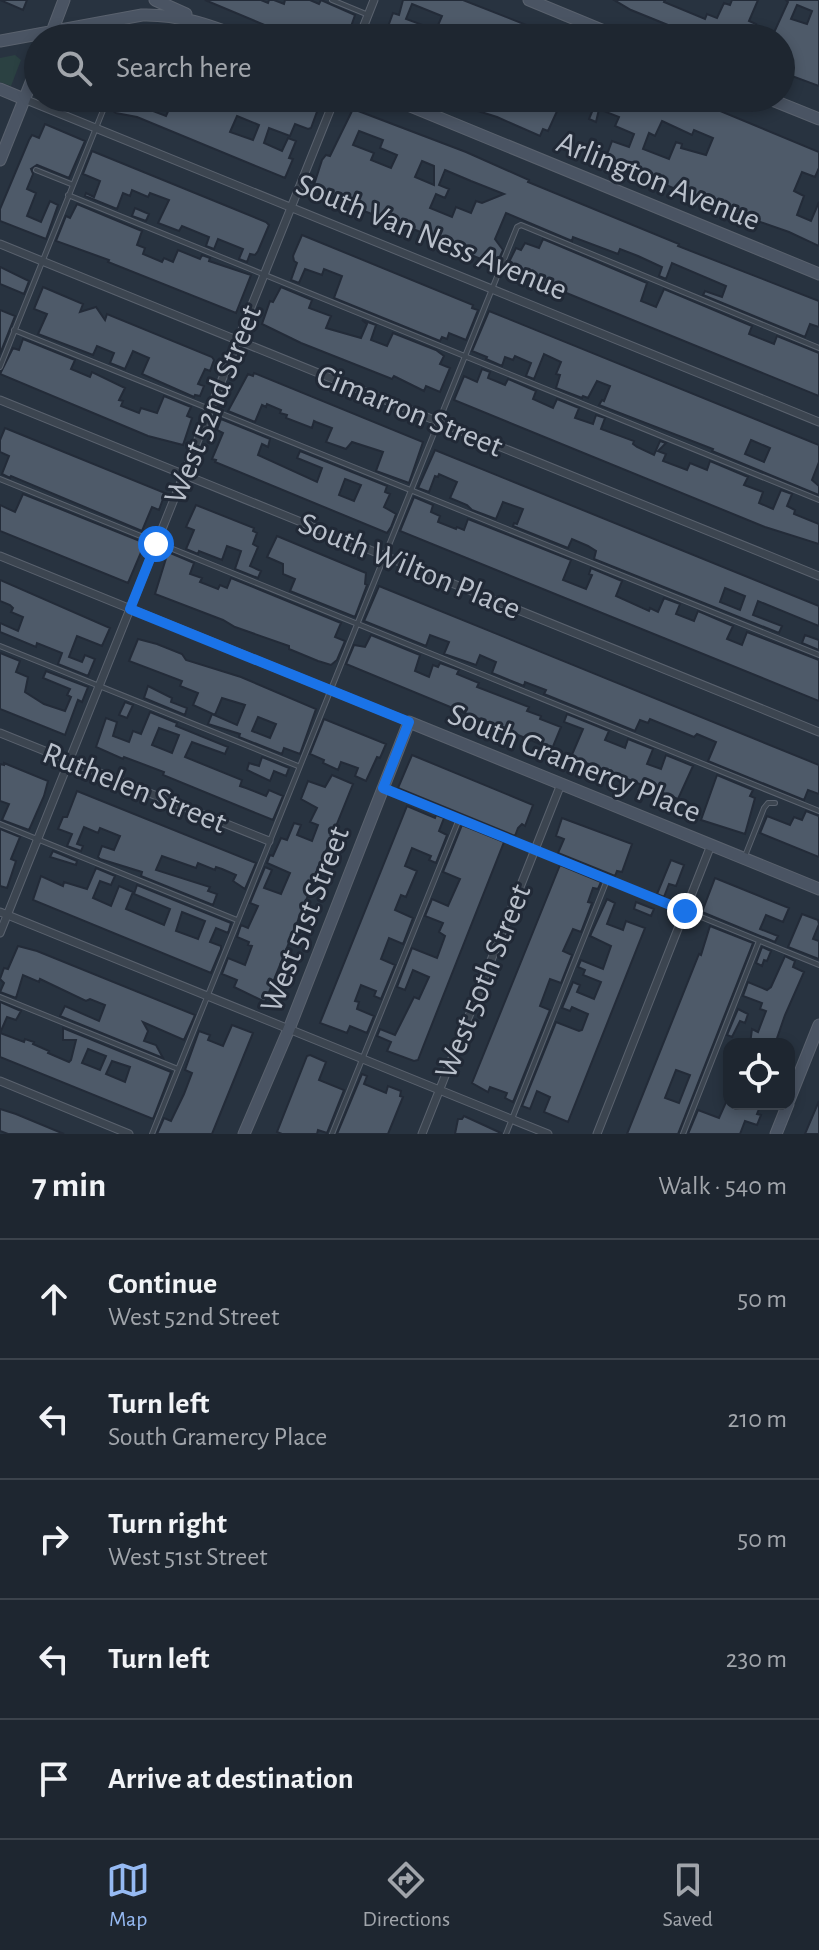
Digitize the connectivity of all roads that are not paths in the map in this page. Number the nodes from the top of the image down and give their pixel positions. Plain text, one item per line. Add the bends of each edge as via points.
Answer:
1 (64, 0) edge
2 (155, 0) edge
3 (332, 0) edge
4 (374, 0) edge
5 (529, 0) edge
6 (368, 15) junction
7 (201, 21) junction
8 (54, 24) edge
9 (101, 24) edge
10 (208, 24) edge
11 (364, 24) edge
12 (587, 24) edge
13 (24, 38) edge
14 (0, 41) edge
15 (0, 89) edge
16 (24, 99) joint
17 (795, 109) edge
18 (56, 112) edge
19 (102, 112) edge
20 (329, 112) edge
21 (425, 112) edge
22 (819, 119) edge
23 (96, 128) junction
24 (0, 160) edge
25 (36, 170) dead end
26 (72, 184) junction
27 (68, 195) junction
28 (292, 206) junction
29 (0, 244) edge
30 (42, 261) junction
31 (819, 274) edge
32 (264, 275) junction
33 (492, 290) junction
34 (14, 330) junction
35 (238, 340) junction
36 (819, 348) edge
37 (465, 355) junction
38 (0, 367) edge
39 (0, 400) edge
40 (210, 409) junction
41 (439, 422) junction
42 (819, 422) edge
43 (184, 474) junction
44 (0, 479) edge
45 (412, 489) junction
46 (819, 500) edge
47 (156, 544) junction
48 (383, 555) junction
49 (0, 556) edge
50 (819, 576) edge
51 (130, 609) junction
52 (356, 624) junction
53 (0, 646) edge
54 (819, 655) edge
55 (99, 686) junction
56 (329, 690) junction
57 (409, 722) junction
58 (819, 732) edge
59 (0, 733) edge
60 (69, 761) junction
61 (299, 767) junction
62 (561, 784) junction
63 (383, 788) junction
64 (775, 803) dead end
65 (819, 811) edge
66 (459, 819) junction
67 (0, 824) edge
68 (38, 839) junction
69 (269, 841) junction
70 (711, 845) junction
71 (535, 850) junction
72 (744, 858) junction
73 (607, 880) junction
74 (819, 889) edge
75 (685, 911) junction
76 (4, 914) edge
77 (237, 920) junction
78 (0, 933) edge
79 (759, 941) junction
80 (819, 965) edge
81 (207, 996) junction
82 (0, 997) edge
83 (819, 1025) edge
84 (289, 1029) junction
85 (362, 1059) junction
86 (178, 1069) junction
87 (0, 1081) edge
88 (795, 1085) edge
89 (439, 1090) junction
90 (785, 1110) edge
91 (512, 1120) junction
92 (129, 1134) edge
93 (152, 1134) edge
94 (244, 1134) edge
95 (332, 1134) edge
96 (422, 1134) edge
97 (506, 1134) edge
98 (548, 1134) edge
99 (597, 1134) edge
100 (683, 1134) edge
101 (776, 1134) edge

1 - 8 street
2 - 7 street
3 - 6 lane
4 - 6 street
5 - 12 street
6 - 11 street
7 - 9 street via 142,15
7 - 10 street
13 - 14 street
15 - 16 street
16 - 24 street
17 - 22 street
18 - 23 street, South Van Ness Avenue
19 - 23 lane
20 - 28 street, West 52nd Street
21 - 31 street, Arlington Avenue
23 - 26 lane
23 - 28 street, South Van Ness Avenue
25 - 26 lane
26 - 27 lane
27 - 30 lane
27 - 32 lane
28 - 32 street, West 52nd Street
28 - 33 street, South Van Ness Avenue
29 - 30 street, Cimarron Street
30 - 34 lane
30 - 35 street, Cimarron Street
32 - 35 street, West 52nd Street
32 - 37 lane
33 - 36 lane via 521,225
33 - 37 lane
33 - 42 street, South Van Ness Avenue
34 - 38 lane
34 - 40 lane
35 - 40 street, West 52nd Street
35 - 41 street, Cimarron Street
37 - 41 lane
37 - 46 lane
39 - 43 street, South Wilton Place
40 - 43 street, West 52nd Street
40 - 45 lane
41 - 45 lane
41 - 50 street, Cimarron Street
43 - 47 street, West 52nd Street
43 - 48 street, South Wilton Place
44 - 47 lane
45 - 48 lane
45 - 54 lane
47 - 51 street, West 52nd Street
47 - 52 lane
48 - 52 lane
48 - 58 street, South Wilton Place
49 - 51 street, South Gramercy Place
51 - 55 street, West 52nd Street
51 - 56 street, South Gramercy Place
52 - 56 lane
52 - 65 lane
53 - 55 lane
55 - 60 street, West 52nd Street
55 - 61 lane
56 - 57 street, South Gramercy Place
56 - 61 lane
57 - 62 street, South Gramercy Place
57 - 63 street, West 51st Street
59 - 60 street, Ruthelen Street
60 - 68 street, West 52nd Street
60 - 69 street, Ruthelen Street
61 - 69 lane
62 - 70 street, South Gramercy Place
62 - 71 street, West 50th Street
63 - 66 lane
63 - 84 street, West 51st Street
64 - 72 lane via 764,808
66 - 71 lane
66 - 85 lane
67 - 68 lane
68 - 76 street, West 52nd Street
68 - 77 lane
69 - 77 lane
70 - 72 street, South Gramercy Place
70 - 75 street
71 - 73 lane
71 - 89 street, West 50th Street
72 - 74 street, South Gramercy Place
73 - 75 lane
73 - 91 lane
75 - 79 lane
75 - 99 street
76 - 78 street, West 52nd Street
76 - 81 street
77 - 81 lane
79 - 80 lane
79 - 100 lane
81 - 84 street
81 - 86 lane
82 - 86 lane
83 - 88 street
84 - 85 street
84 - 94 street, West 51st Street
85 - 89 street
85 - 95 lane
86 - 93 lane
87 - 92 street
89 - 91 street
89 - 96 street, West 50th Street
90 - 101 street
91 - 97 lane
91 - 98 street

